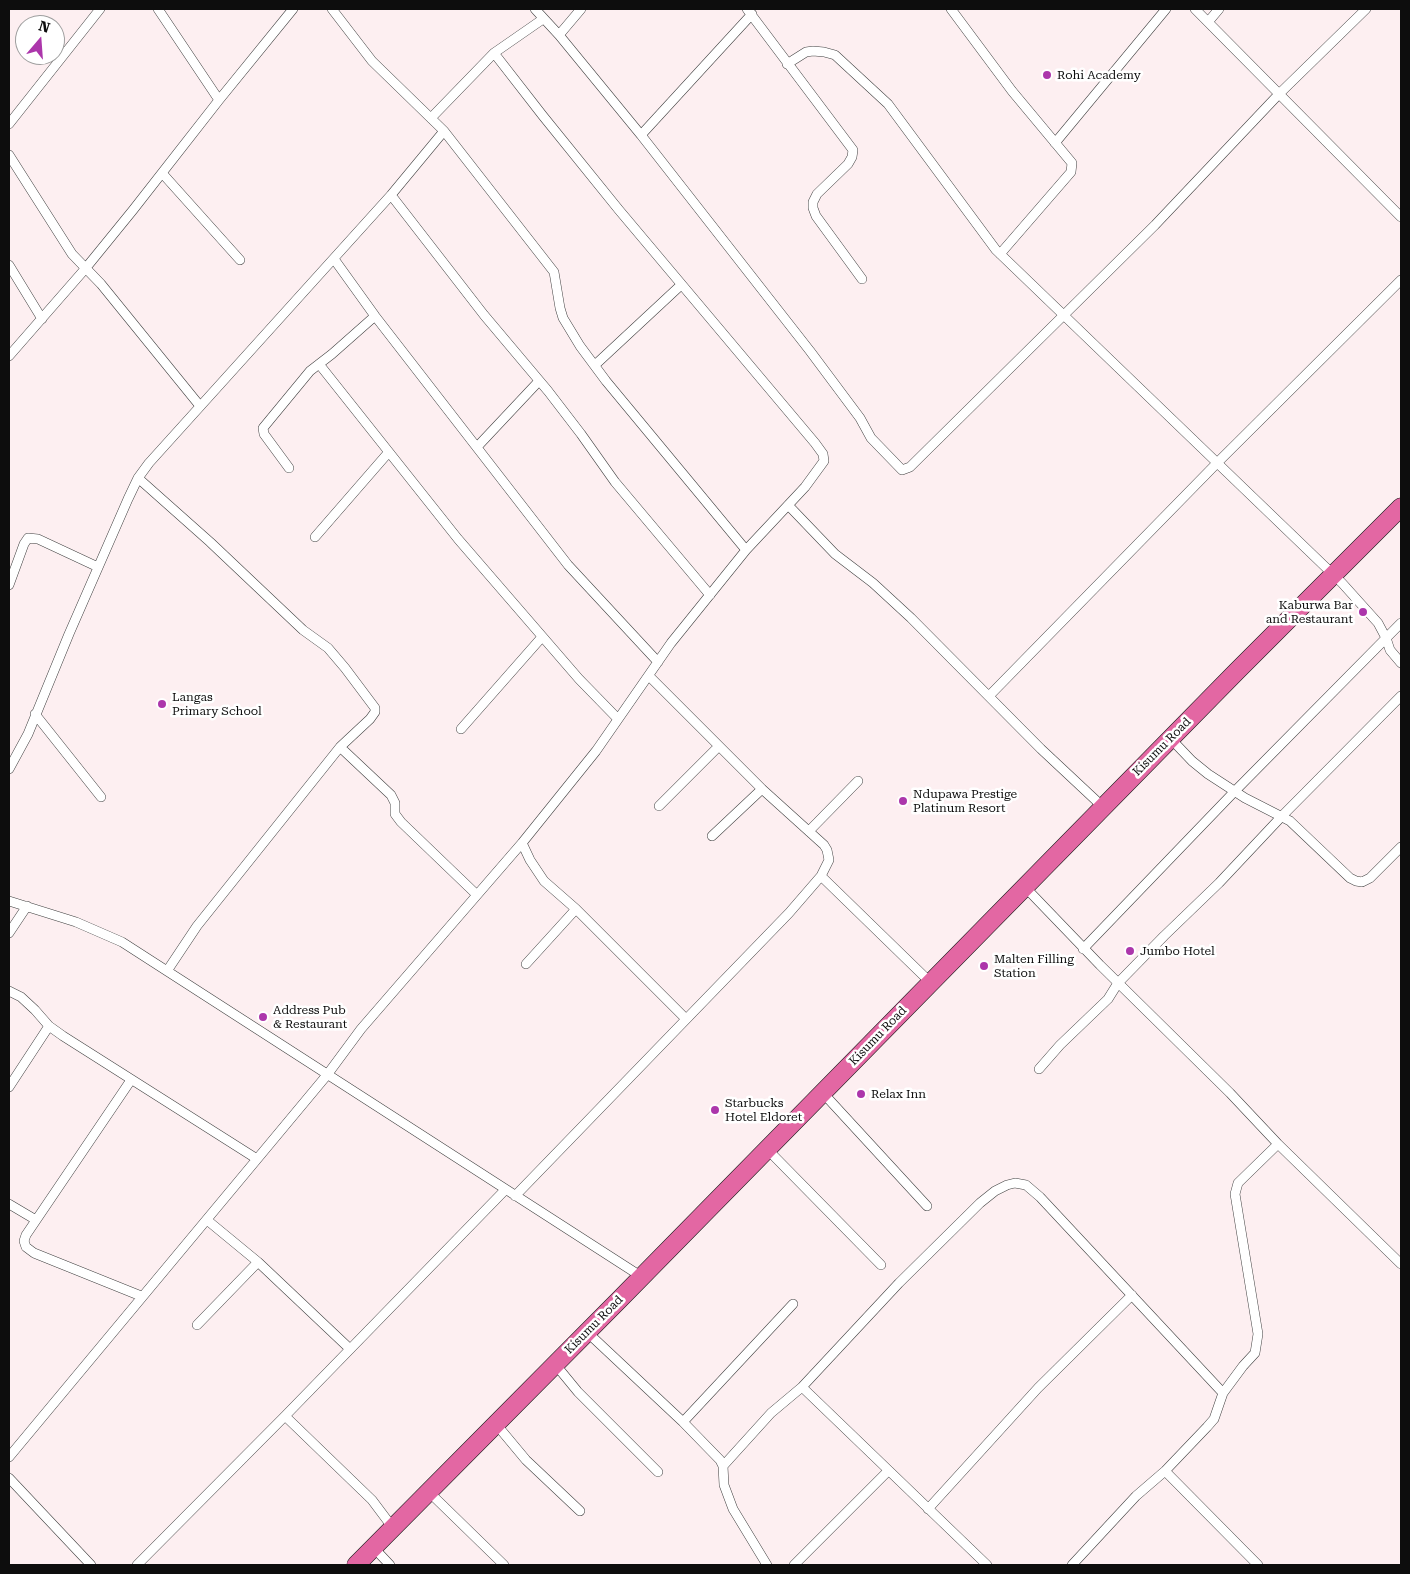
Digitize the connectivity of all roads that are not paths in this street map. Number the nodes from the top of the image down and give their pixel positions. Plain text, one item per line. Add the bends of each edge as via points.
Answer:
1 (100, 9) edge
2 (158, 9) edge
3 (293, 9) edge
4 (332, 9) edge
5 (535, 9) edge
6 (581, 9) edge
7 (951, 9) edge
8 (1166, 9) edge
9 (1195, 9) edge
10 (1219, 9) edge
11 (1366, 9) edge
12 (749, 11) edge
13 (543, 19) junction
14 (1208, 22) junction
15 (559, 35) junction
16 (494, 53) junction
17 (787, 64) junction
18 (1279, 94) junction
19 (219, 100) junction
20 (431, 118) junction
21 (9, 124) edge
22 (444, 131) junction
23 (641, 135) junction
24 (1055, 143) junction
25 (9, 155) edge
26 (162, 173) junction
27 (391, 195) junction
28 (1401, 217) edge
29 (1000, 254) junction
30 (334, 259) junction
31 (240, 260) dead end
32 (9, 265) edge
33 (85, 269) junction
34 (862, 279) dead end
35 (1401, 280) edge
36 (681, 285) junction
37 (1062, 315) junction
38 (375, 316) junction
39 (42, 318) junction
40 (9, 356) edge
41 (319, 364) junction
42 (595, 366) junction
43 (540, 381) junction
44 (200, 406) junction
45 (477, 446) junction
46 (388, 453) junction
47 (1218, 462) junction
48 (289, 468) dead end
49 (138, 478) junction
50 (788, 505) junction
51 (1401, 507) edge
52 (315, 537) dead end
53 (746, 550) junction
54 (98, 567) junction
55 (1332, 575) junction
56 (9, 585) edge
57 (710, 595) junction
58 (1401, 623) edge
59 (542, 637) junction
60 (1386, 638) junction
61 (658, 662) junction
62 (1401, 663) edge
63 (649, 676) junction
64 (989, 696) junction
65 (1401, 696) edge
66 (35, 714) junction
67 (618, 719) junction
68 (461, 729) dead end
69 (1171, 739) junction
70 (719, 746) junction
71 (340, 747) junction
72 (9, 769) edge
73 (858, 781) dead end
74 (762, 789) junction
75 (1235, 791) junction
76 (101, 797) dead end
77 (659, 806) dead end
78 (1103, 807) junction
79 (1282, 816) junction
80 (809, 831) junction
81 (712, 836) dead end
82 (522, 843) junction
83 (1401, 846) edge
84 (821, 876) junction
85 (1025, 887) junction
86 (477, 896) junction
87 (9, 900) edge
88 (27, 906) junction
89 (576, 909) junction
90 (9, 933) edge
91 (1084, 949) junction
92 (526, 964) dead end
93 (167, 971) junction
94 (931, 982) junction
95 (1118, 983) junction
96 (9, 991) edge
97 (686, 1019) junction
98 (49, 1026) junction
99 (1040, 1069) dead end
100 (327, 1075) junction
101 (131, 1080) junction
102 (9, 1086) edge
103 (823, 1093) junction
104 (1278, 1144) junction
105 (767, 1149) junction
106 (257, 1159) junction
107 (504, 1190) junction
108 (515, 1196) junction
109 (9, 1204) edge
110 (927, 1206) dead end
111 (36, 1220) junction
112 (207, 1220) junction
113 (258, 1262) junction
114 (1401, 1264) edge
115 (881, 1265) dead end
116 (642, 1277) junction
117 (1132, 1295) junction
118 (141, 1296) junction
119 (793, 1304) dead end
120 (197, 1325) dead end
121 (587, 1332) junction
122 (350, 1349) junction
123 (555, 1364) junction
124 (802, 1387) junction
125 (1223, 1394) junction
126 (285, 1416) junction
127 (683, 1422) junction
128 (496, 1424) junction
129 (9, 1457) edge
130 (722, 1466) junction
131 (888, 1471) junction
132 (1165, 1471) junction
133 (658, 1472) dead end
134 (9, 1478) edge
135 (429, 1492) junction
136 (928, 1509) junction
137 (580, 1511) dead end
138 (393, 1528) junction
139 (374, 1548) junction
140 (92, 1565) edge
141 (138, 1565) edge
142 (356, 1565) edge
143 (390, 1565) edge
144 (504, 1565) edge
145 (767, 1565) edge
146 (794, 1565) edge
147 (987, 1565) edge
148 (1072, 1565) edge
149 (1258, 1565) edge

1 - 21 street
2 - 19 street
3 - 19 street
4 - 20 street via 372,61
5 - 13 street
6 - 15 street
7 - 24 street
8 - 24 street
9 - 14 street
10 - 14 street
11 - 18 street
12 - 17 street
12 - 23 street
13 - 15 street
13 - 16 street
14 - 18 street
15 - 23 street
16 - 20 street
16 - 36 street
17 - 29 street via 806,52 824,52 835,55 851,69 888,104
17 - 34 street via 853,150 848,164 816,194 813,208
18 - 28 street
18 - 37 street via 1155,225
19 - 26 street
20 - 22 street
22 - 27 street
22 - 42 street via 554,272 564,318
23 - 37 street via 816,358 871,438 902,470 910,467
24 - 29 street via 1072,163 1071,172
25 - 33 street
26 - 31 street
26 - 33 street
27 - 30 street
27 - 43 street
29 - 37 street
30 - 38 street
30 - 44 street
32 - 39 street
33 - 39 street
33 - 44 street
35 - 47 street
36 - 42 street
36 - 50 street via 823,454 822,466
37 - 47 street
38 - 41 street
38 - 45 street
39 - 40 street
41 - 46 street
41 - 48 street via 263,428
42 - 53 street
43 - 45 street
43 - 57 street via 615,482
44 - 49 street
45 - 61 street via 568,565
46 - 52 street
46 - 59 street
47 - 55 street
47 - 64 street
49 - 54 street
49 - 71 street via 297,625 328,648 345,668 375,712
50 - 53 street
50 - 64 street
51 - 55 highway, Kisumu Road
53 - 57 street
54 - 56 street via 38,539 28,538
54 - 66 street
55 - 60 street via 1378,622
55 - 69 highway, Kisumu Road
57 - 61 street
58 - 60 street
59 - 67 street
59 - 68 street
60 - 62 street via 1390,650
60 - 75 street
61 - 63 street
63 - 67 street
63 - 70 street
64 - 78 street
65 - 79 street
66 - 72 street
66 - 76 street
67 - 82 street
69 - 75 street via 1200,768
69 - 78 highway, Kisumu Road
70 - 74 street
70 - 77 street
71 - 86 street via 391,795 401,822
71 - 93 street via 197,926
73 - 80 street
74 - 80 street
74 - 81 street
75 - 79 street
75 - 91 street
78 - 85 highway, Kisumu Road
79 - 83 street via 1356,881 1370,878
79 - 95 street
80 - 84 street via 824,845 828,854 829,860
82 - 86 street
82 - 89 street via 544,881
84 - 94 street
84 - 97 street via 790,913
85 - 91 street
85 - 94 highway, Kisumu Road
86 - 100 street via 361,1029
87 - 88 street
88 - 90 street
88 - 93 street via 112,936
89 - 92 street
89 - 97 street
91 - 95 street
93 - 100 street
94 - 103 highway, Kisumu Road
95 - 99 street via 1108,999
95 - 104 street via 1230,1092
96 - 98 street via 21,997
97 - 108 street
98 - 101 street
98 - 102 street
100 - 106 street
100 - 107 street
101 - 106 street
101 - 111 street
103 - 105 highway, Kisumu Road
103 - 110 street
104 - 114 street
104 - 125 street via 1236,1188 1236,1207 1258,1341 1253,1357
105 - 115 street
105 - 116 highway, Kisumu Road
106 - 112 street
107 - 108 street
107 - 122 street
108 - 116 street
109 - 111 street
111 - 118 street via 24,1241 34,1253
112 - 113 street
112 - 118 street
113 - 120 street
113 - 122 street
116 - 121 highway, Kisumu Road
117 - 124 street via 1040,1197 1022,1183 1007,1185 980,1203 899,1283
117 - 125 street
117 - 136 street via 1038,1388
118 - 129 street
119 - 127 street
121 - 123 highway, Kisumu Road
121 - 127 street
122 - 126 street
123 - 128 highway, Kisumu Road
123 - 133 street
124 - 130 street via 771,1413
124 - 131 street
125 - 132 street via 1214,1419
126 - 138 street via 372,1500
126 - 141 street
127 - 130 street via 713,1452
128 - 135 highway, Kisumu Road
128 - 137 street via 526,1460
130 - 145 street via 724,1485 733,1509
131 - 136 street
131 - 146 street
132 - 148 street via 1136,1496
132 - 149 street
134 - 140 street
135 - 138 highway, Kisumu Road
135 - 144 street
136 - 147 street
138 - 139 highway, Kisumu Road
139 - 142 highway, Kisumu Road
139 - 143 street

